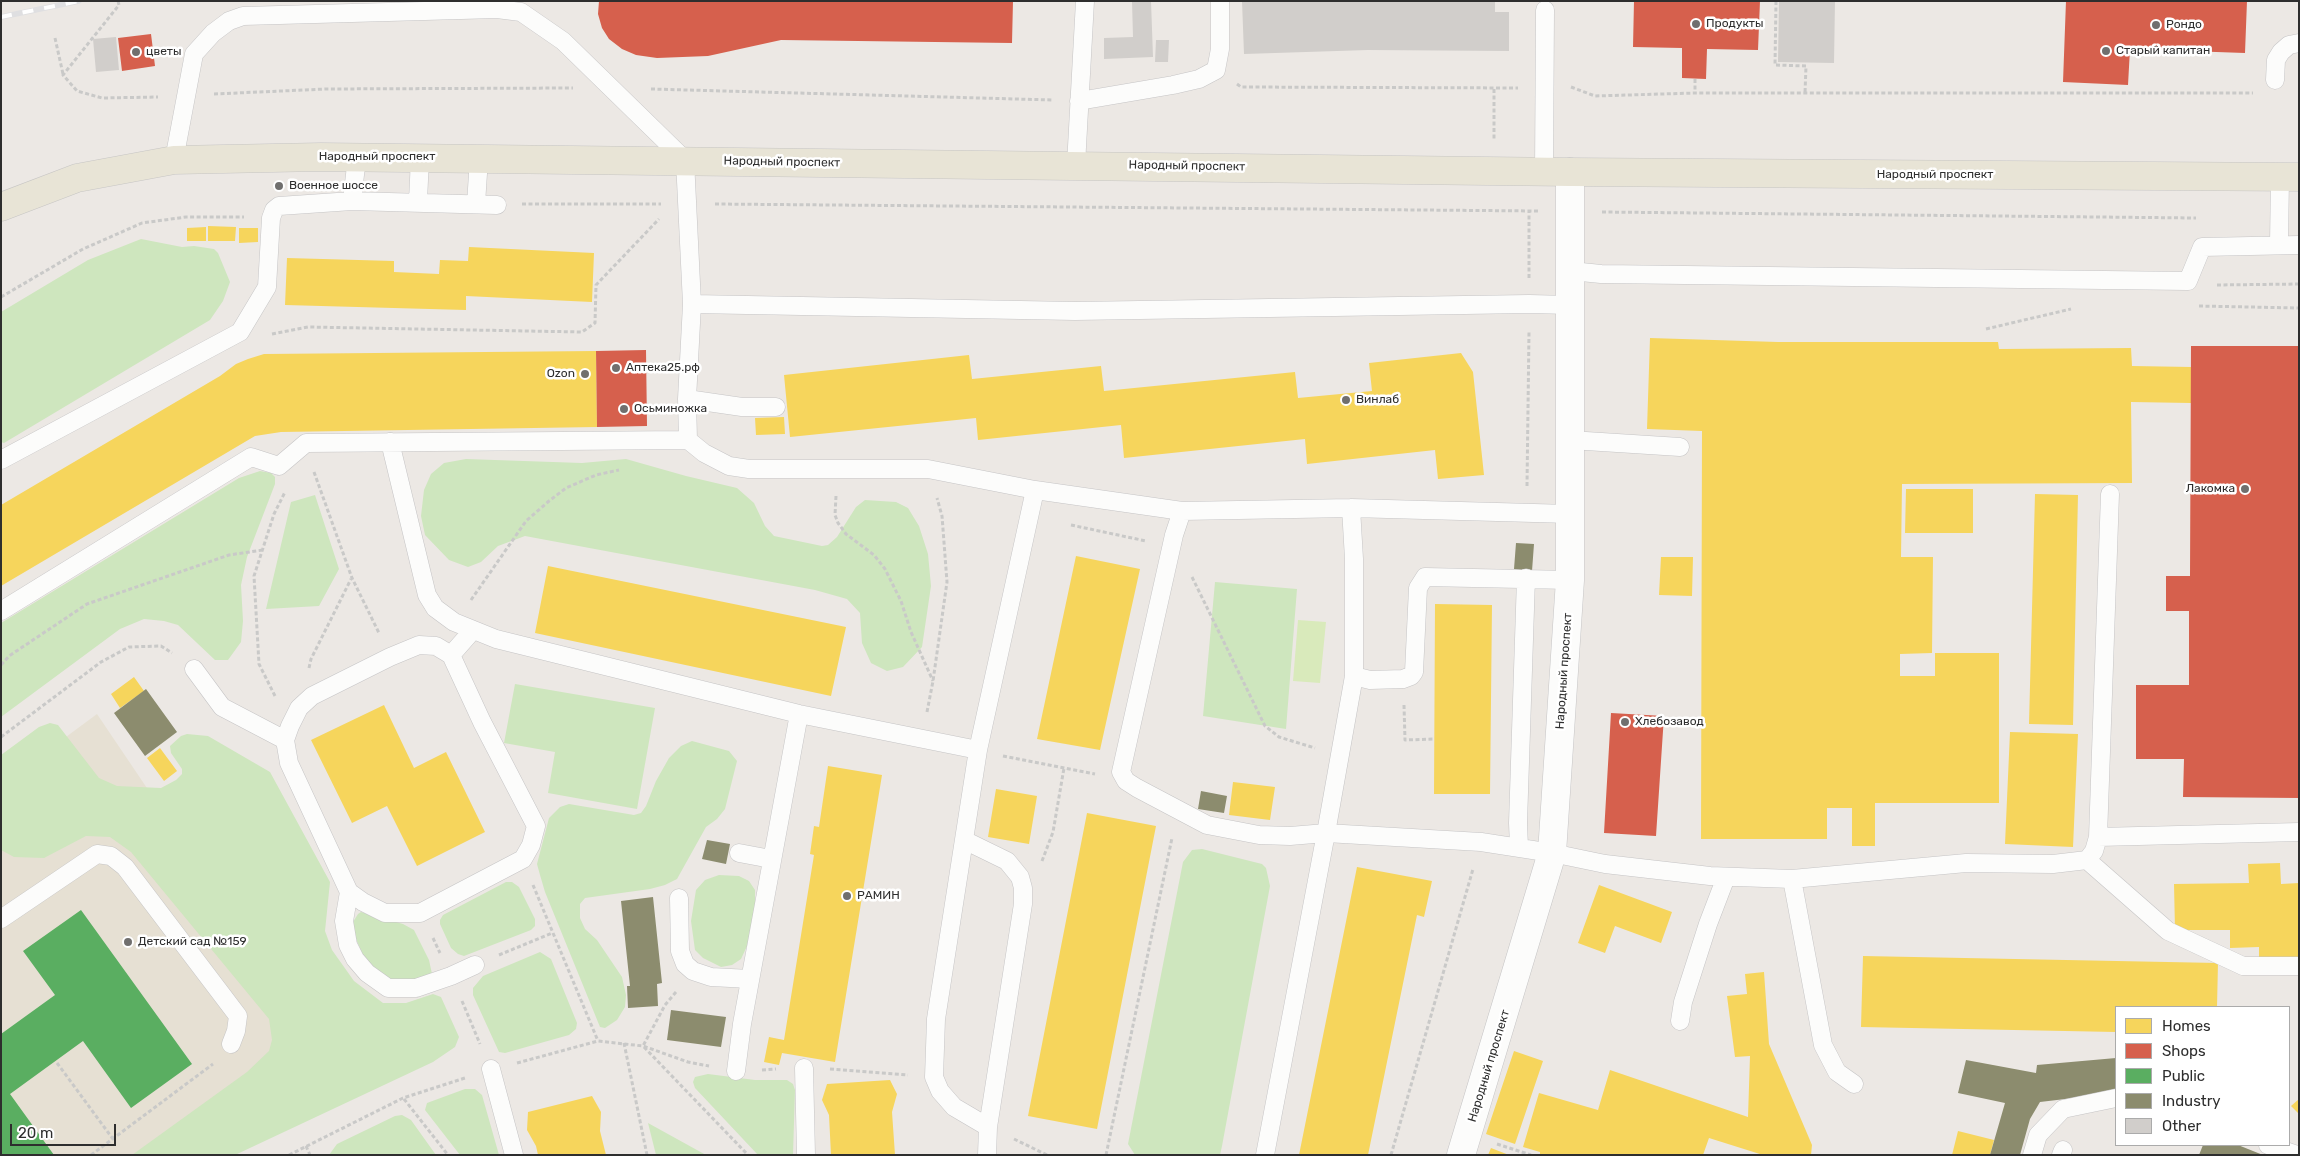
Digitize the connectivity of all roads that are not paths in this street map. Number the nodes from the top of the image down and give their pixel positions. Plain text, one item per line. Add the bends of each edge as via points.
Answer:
1 (1085, 1) edge
2 (1220, 1) edge
3 (1545, 10) dead end
4 (2299, 43) edge
5 (2274, 80) dead end
6 (1079, 101) junction
7 (357, 157) junction
8 (420, 158) junction
9 (479, 158) junction
10 (174, 160) junction
11 (685, 160) junction
12 (1076, 165) junction
13 (1544, 172) junction
14 (1570, 172) junction
15 (2290, 177) edge
16 (352, 201) junction
17 (418, 202) junction
18 (476, 204) junction
19 (497, 205) road end
20 (1, 207) edge
21 (2279, 244) junction
22 (2299, 245) edge
23 (1571, 271) junction
24 (692, 304) junction
25 (1570, 305) junction
26 (687, 400) junction
27 (776, 407) dead end
28 (688, 440) junction
29 (1570, 440) junction
30 (390, 442) junction
31 (1680, 447) dead end
32 (1, 460) edge
33 (1035, 490) junction
34 (2110, 494) dead end
35 (1351, 508) junction
36 (1182, 511) junction
37 (1570, 514) junction
38 (1526, 578) junction
39 (1570, 580) junction
40 (1, 611) edge
41 (473, 630) junction
42 (452, 655) junction
43 (194, 670) road end
44 (1354, 676) junction
45 (799, 714) junction
46 (286, 740) junction
47 (978, 750) junction
48 (2299, 832) edge
49 (1326, 833) junction
50 (2098, 837) junction
51 (964, 840) junction
52 (1519, 847) junction
53 (739, 853) dead end
54 (1552, 853) junction
55 (772, 859) junction
56 (2087, 860) junction
57 (1726, 877) junction
58 (1792, 879) junction
59 (350, 892) junction
60 (679, 898) dead end
61 (1, 919) edge
62 (475, 965) road end
63 (2299, 966) edge
64 (750, 978) junction
65 (1680, 1020) dead end
66 (231, 1044) road end
67 (804, 1068) road end
68 (491, 1069) road end
69 (736, 1071) road end
70 (1854, 1084) dead end
71 (2115, 1098) edge
72 (988, 1127) junction
73 (2271, 1146) edge
74 (514, 1155) edge
75 (806, 1155) edge
76 (987, 1155) edge
77 (1265, 1155) edge
78 (1461, 1155) edge
79 (2032, 1155) edge
80 (2297, 1155) edge

1 - 6 lane
2 - 6 lane via 1220,49 1216,70 1199,79 1173,85
3 - 13 lane
4 - 5 lane via 2289,45 2281,52 2276,60
6 - 12 lane
7 - 8 main road, Народный проспект
7 - 10 main road, Народный проспект
7 - 16 lane
8 - 9 main road, Народный проспект
8 - 17 lane
9 - 11 main road, Народный проспект
9 - 18 lane
10 - 11 lane via 194,54 213,33 230,21 243,16 497,9 521,12 563,41
10 - 20 main road, Народный проспект via 77,178
11 - 12 main road, Народный проспект
11 - 24 lane via 682,204
12 - 13 main road, Народный проспект
13 - 14 main road, Народный проспект
14 - 15 main road, Народный проспект
14 - 23 street, Народный проспект
15 - 21 lane
16 - 17 lane
16 - 32 lane via 279,206 271,218 267,287 240,332
17 - 18 lane
18 - 19 lane
21 - 22 lane
21 - 23 lane via 2202,247 2188,281 1601,274
23 - 25 street, Народный проспект
24 - 25 lane via 1074,311
24 - 26 lane
25 - 29 street, Народный проспект
26 - 27 lane via 742,407
26 - 28 lane
28 - 30 lane
28 - 33 lane via 729,466 750,469 928,469
29 - 31 lane
29 - 37 street, Народный проспект
30 - 40 lane via 306,443 279,466 251,457
30 - 41 lane via 427,595 435,608 454,622
33 - 36 lane
33 - 47 lane
34 - 50 lane
35 - 36 lane
35 - 37 lane
35 - 44 lane
36 - 49 lane via 1171,546 1121,772 1126,780 1207,825 1258,835
37 - 39 street, Народный проспект
38 - 39 lane
38 - 44 lane via 1425,577 1418,588 1414,672 1403,679 1370,680
38 - 52 lane
39 - 54 street, Народный проспект
41 - 42 lane
41 - 45 lane via 496,639
42 - 46 lane via 436,646 419,645 312,696 299,708
42 - 59 lane via 482,722 536,826 531,845 523,859 420,913 384,913
43 - 46 lane via 222,707
44 - 49 lane
45 - 47 lane
45 - 55 lane
46 - 59 lane via 288,763
47 - 51 lane
48 - 50 lane
49 - 52 lane
49 - 77 lane
50 - 56 lane
51 - 72 lane via 936,1019 934,1077 940,1091 954,1107
51 - 72 lane via 1007,862 1020,877 1024,888
52 - 54 lane
53 - 55 lane
54 - 57 lane via 1605,864
54 - 78 street, Народный проспект
55 - 64 lane
56 - 58 lane via 2053,864 1966,863
56 - 63 lane via 2168,932 2244,966
57 - 58 lane
57 - 65 lane via 1708,924
58 - 70 lane via 1823,1045 1837,1072
59 - 62 lane via 344,920 348,945 367,973 388,988 416,988
60 - 64 lane via 680,952 685,964 711,977
61 - 66 lane via 97,854 111,856 125,867 238,1016
64 - 69 lane
67 - 75 lane
68 - 74 lane
71 - 79 lane via 2063,1109 2038,1136
72 - 76 lane
73 - 80 lane

